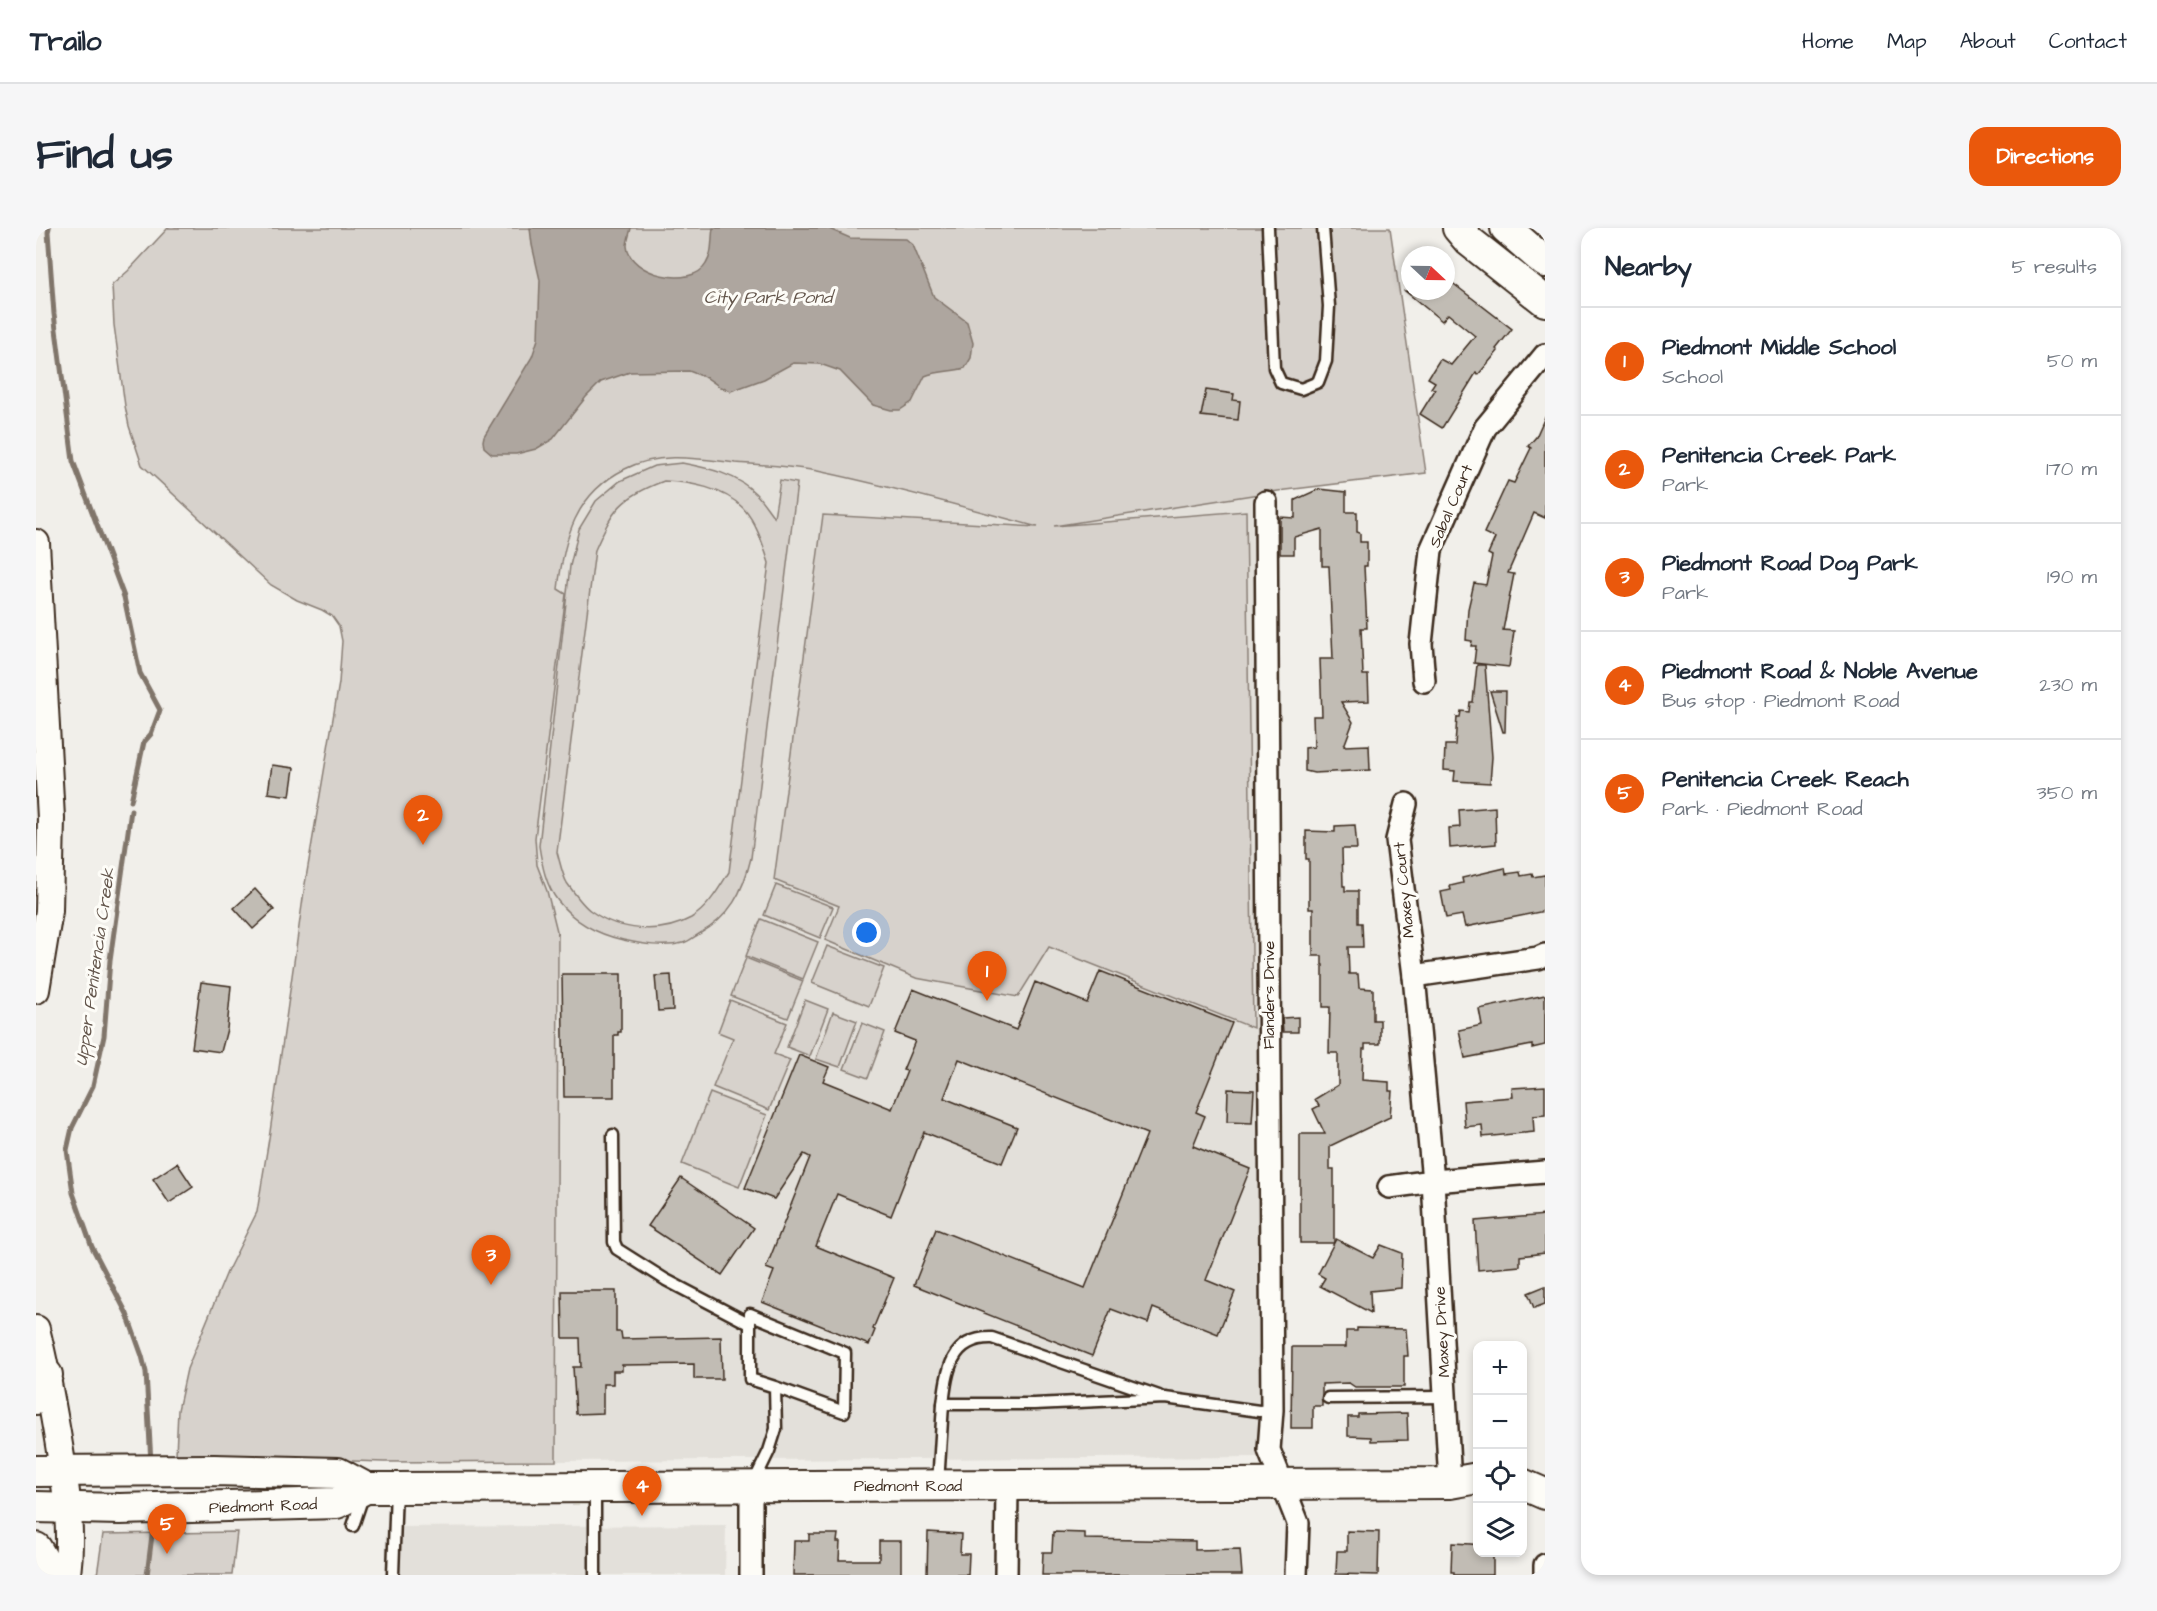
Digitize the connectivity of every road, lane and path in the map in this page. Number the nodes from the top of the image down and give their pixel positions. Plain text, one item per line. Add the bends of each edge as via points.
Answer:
1 (1268, 228) edge
2 (1323, 228) edge
3 (1458, 228) edge
4 (1506, 228) edge
5 (1545, 262) edge
6 (1545, 301) edge
7 (1545, 355) edge
8 (1266, 502) dead end
9 (36, 543) edge
10 (1424, 681) dead end
11 (1406, 804) dead end
12 (1545, 955) edge
13 (1414, 976) junction
14 (36, 990) edge
15 (613, 1135) dead end
16 (1545, 1172) edge
17 (1433, 1181) junction
18 (1389, 1187) dead end
19 (750, 1324) junction
20 (36, 1329) edge
21 (41, 1387) edge
22 (775, 1387) junction
23 (1445, 1397) junction
24 (1165, 1398) junction
25 (1328, 1398) dead end
26 (943, 1404) junction
27 (1272, 1410) junction
28 (50, 1471) edge
29 (1464, 1481) edge
30 (1282, 1485) junction
31 (938, 1486) junction
32 (1007, 1486) junction
33 (595, 1487) junction
34 (751, 1487) junction
35 (1527, 1487) edge
36 (366, 1488) junction
37 (396, 1488) junction
38 (1545, 1496) edge
39 (1527, 1500) edge
40 (36, 1507) edge
41 (69, 1508) junction
42 (353, 1526) dead end
43 (36, 1548) edge
44 (1545, 1565) edge
45 (52, 1575) edge
46 (67, 1575) edge
47 (393, 1575) edge
48 (595, 1575) edge
49 (751, 1575) edge
50 (1006, 1575) edge
51 (1296, 1575) edge
52 (1545, 1575) edge

1 - 2 lane via 1275,368 1281,383 1301,389 1318,382 1326,361 1329,306
3 - 6 main road
4 - 5 main road
7 - 10 street, Sabal Court via 1485,428 1431,550 1421,644
8 - 27 street, Flanders Drive
9 - 14 street via 51,818 49,911
11 - 13 street, Maxey Court via 1397,840
12 - 13 street
13 - 17 street, Maxey Drive
15 - 19 lane via 614,1242 618,1249 666,1280
16 - 17 street
17 - 18 street
17 - 23 street, Maxey Drive
19 - 22 lane via 750,1379
19 - 22 lane via 750,1314 845,1353 844,1412
20 - 21 street
21 - 28 street
22 - 34 lane via 776,1429
23 - 25 lane
23 - 29 street, Maxey Drive
24 - 26 lane
24 - 26 lane via 983,1338 968,1342 953,1356
24 - 27 lane
26 - 31 lane
27 - 30 street, Flanders Drive via 1269,1450
28 - 36 main road, Piedmont Road via 338,1473
28 - 41 street
29 - 30 main road, Piedmont Road
30 - 32 main road, Piedmont Road
30 - 51 street, Flanders Drive via 1298,1523
31 - 32 main road, Piedmont Road
31 - 34 main road, Piedmont Road
32 - 50 street
33 - 34 main road, Piedmont Road
33 - 37 main road, Piedmont Road
33 - 48 lane
34 - 49 street
35 - 38 main road
36 - 37 main road, Piedmont Road
36 - 41 main road, Piedmont Road via 337,1503
36 - 42 lane
37 - 47 lane
38 - 39 main road
40 - 41 main road, Piedmont Road
41 - 46 street
43 - 45 main road
44 - 52 street

